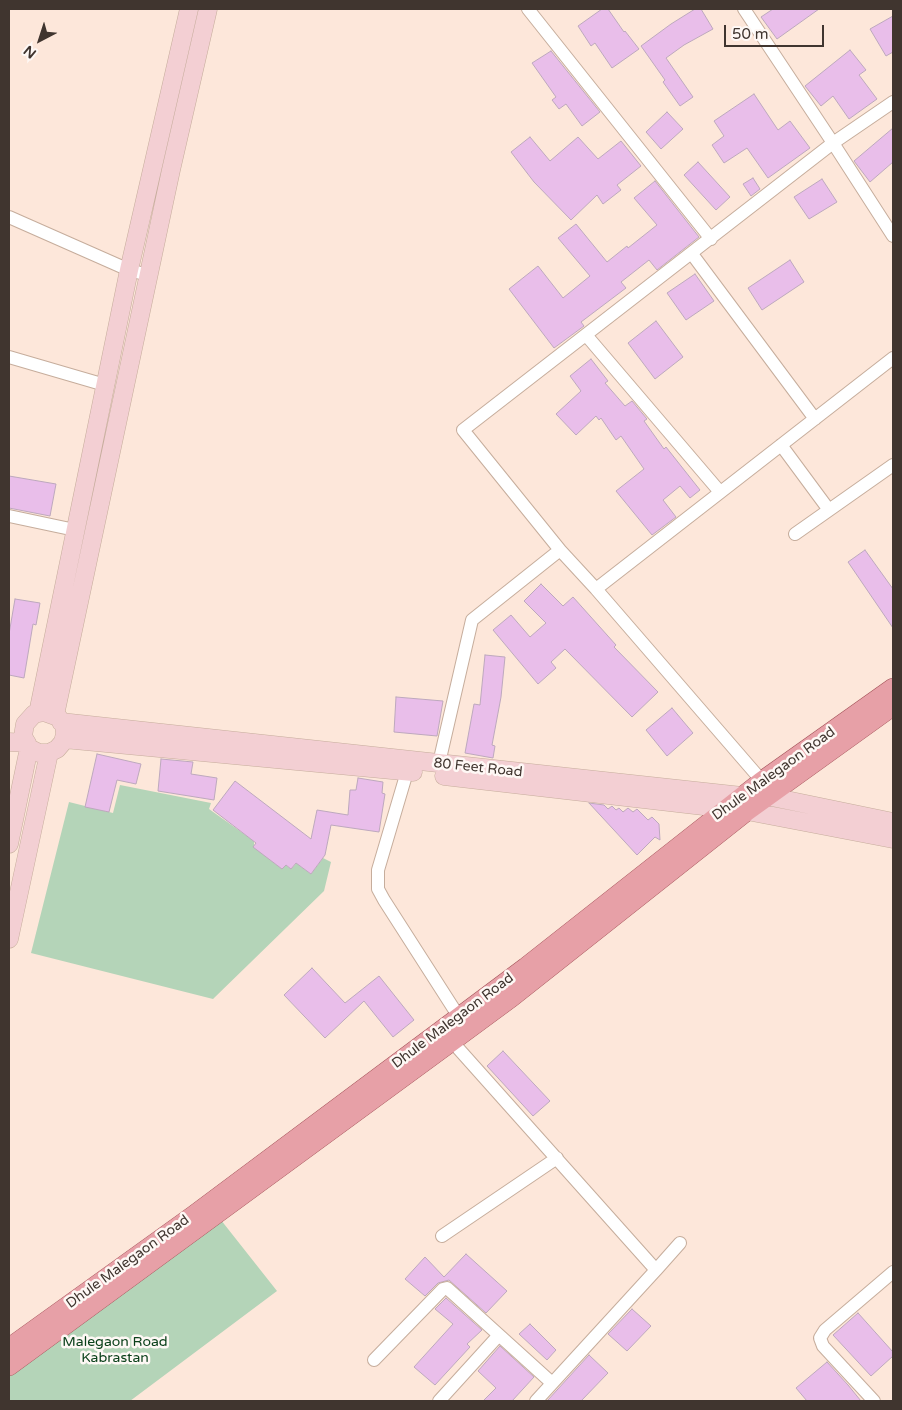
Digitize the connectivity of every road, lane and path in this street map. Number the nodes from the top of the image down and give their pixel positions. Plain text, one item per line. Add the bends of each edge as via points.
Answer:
1 (189, 9) edge
2 (208, 9) edge
3 (528, 9) edge
4 (744, 9) edge
5 (893, 102) edge
6 (834, 143) junction
7 (9, 218) edge
8 (893, 236) edge
9 (711, 239) junction
10 (692, 254) junction
11 (129, 270) junction
12 (148, 275) junction
13 (586, 335) junction
14 (9, 357) edge
15 (893, 358) edge
16 (105, 386) junction
17 (815, 419) junction
18 (781, 445) junction
19 (893, 465) edge
20 (720, 492) junction
21 (829, 510) junction
22 (9, 516) edge
23 (75, 530) junction
24 (795, 534) dead end
25 (560, 550) junction
26 (596, 589) junction
27 (893, 688) edge
28 (893, 706) edge
29 (42, 722) edge
30 (9, 742) edge
31 (28, 745) junction
32 (50, 753) junction
33 (439, 763) junction
34 (408, 772) junction
35 (764, 789) junction
36 (744, 804) junction
37 (726, 808) junction
38 (893, 822) edge
39 (893, 839) edge
40 (9, 844) edge
41 (9, 939) edge
42 (459, 1017) junction
43 (447, 1036) junction
44 (556, 1158) junction
45 (442, 1236) dead end
46 (680, 1243) dead end
47 (656, 1270) junction
48 (893, 1272) edge
49 (499, 1335) junction
50 (9, 1348) edge
51 (374, 1360) dead end
52 (9, 1366) edge
53 (552, 1384) junction
54 (439, 1401) edge
55 (536, 1401) edge
56 (874, 1401) edge

1 - 11 main road
2 - 12 main road
3 - 9 street
4 - 6 street
5 - 6 street
6 - 8 street
6 - 9 street
7 - 11 street
9 - 10 street
10 - 13 street
10 - 17 street
11 - 12 street
11 - 16 main road
12 - 29 main road
13 - 20 street
13 - 25 street via 463,430
14 - 16 street
15 - 17 street
16 - 23 main road
17 - 18 street
18 - 20 street
18 - 21 street
19 - 21 street
20 - 26 street
21 - 24 street
22 - 23 street
23 - 29 main road
25 - 26 street
25 - 33 street via 472,620
26 - 35 street
27 - 35 main road, Dhule Malegaon Road
28 - 35 main road
29 - 31 main road via 23,736
29 - 32 main road via 63,742
29 - 33 main road, 80 Feet Road
29 - 34 main road, 80 Feet Road
30 - 31 main road
31 - 32 main road via 39,753
31 - 40 main road
32 - 41 main road
33 - 36 main road, 80 Feet Road
34 - 37 main road, 80 Feet Road
34 - 42 street via 378,870 378,889
35 - 36 main road, Dhule Malegaon Road
35 - 38 main road
36 - 37 main road, Dhule Malegaon Road
36 - 39 main road, 80 Feet Road
36 - 43 main road via 512,997
37 - 42 main road, Dhule Malegaon Road
42 - 43 main road, Dhule Malegaon Road
43 - 44 street
43 - 50 main road, Dhule Malegaon Road
43 - 52 main road
44 - 45 street
44 - 47 street
46 - 47 street
47 - 53 street
48 - 56 street via 825,1330 820,1338 823,1346
49 - 51 street via 444,1288
49 - 53 street
49 - 54 street
53 - 55 street

